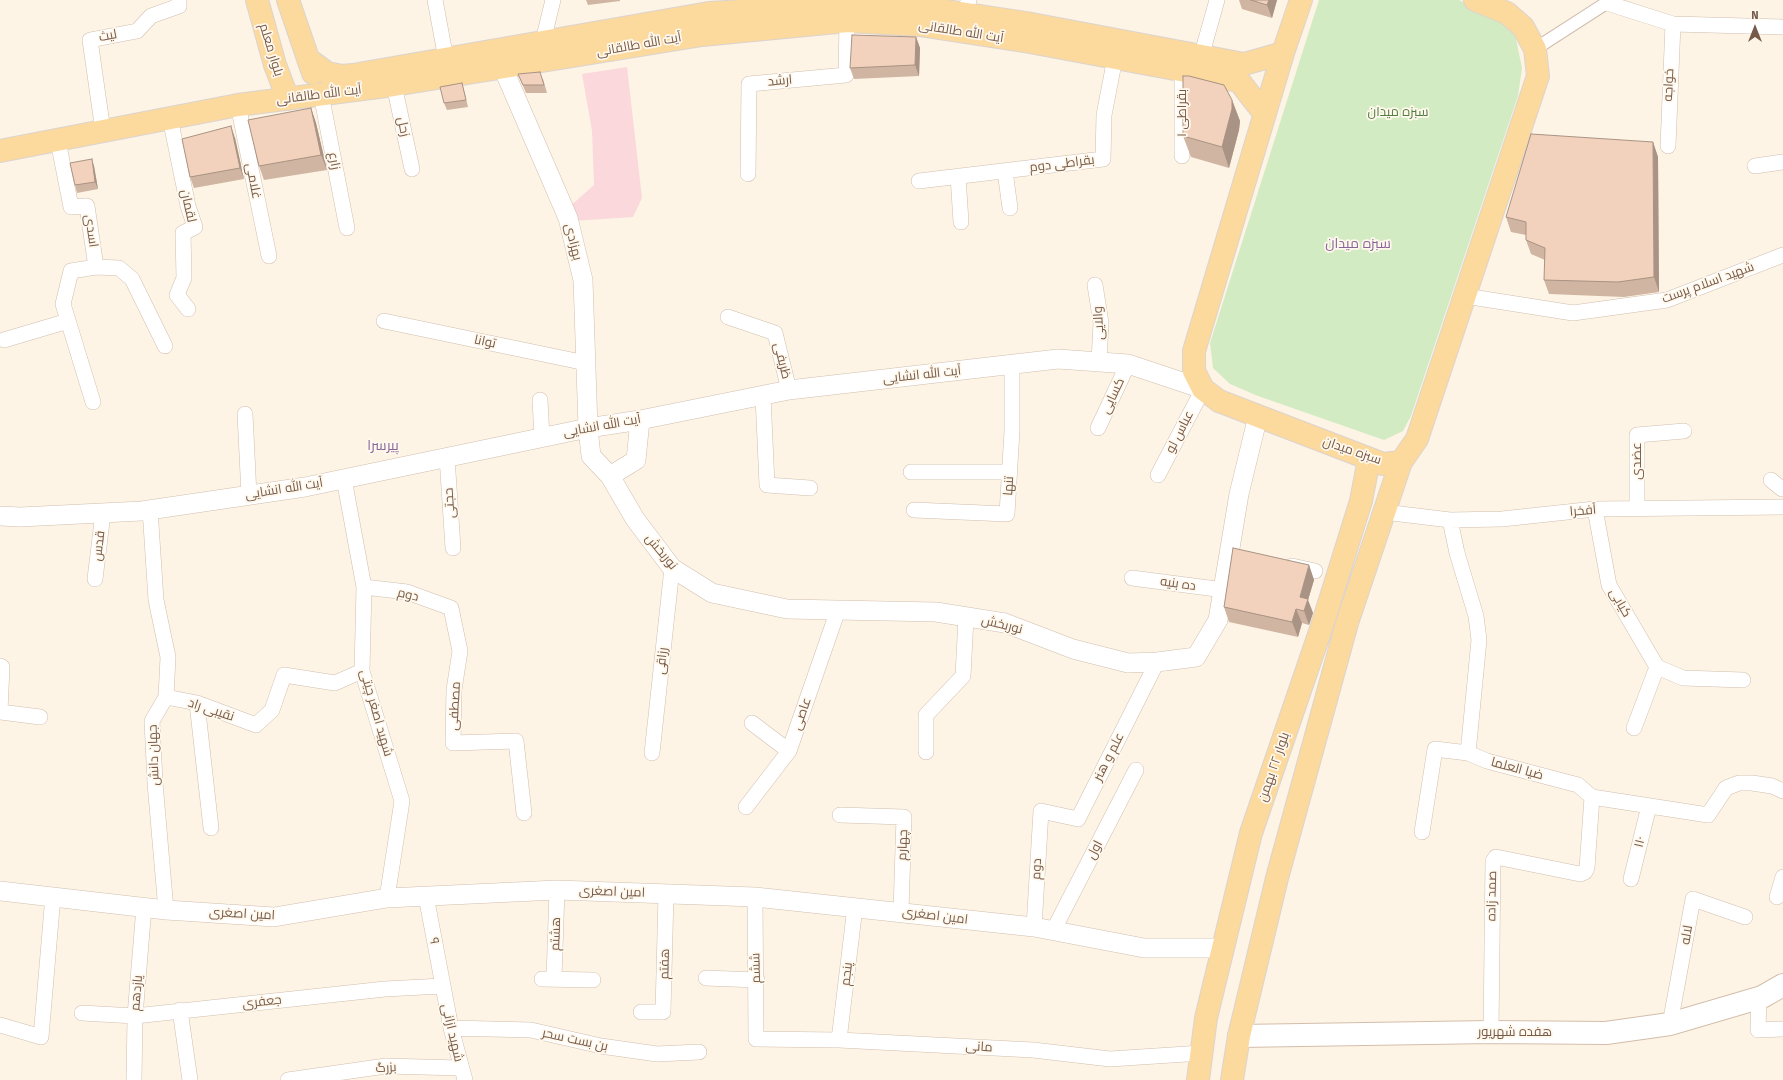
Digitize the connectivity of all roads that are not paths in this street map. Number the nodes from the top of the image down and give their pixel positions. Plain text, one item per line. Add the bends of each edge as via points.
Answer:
1 (179, 0) edge
2 (257, 0) edge
3 (288, 0) edge
4 (435, 0) edge
5 (554, 0) edge
6 (1218, 0) edge
7 (1302, 0) edge
8 (1609, 1) edge
9 (1487, 2) edge
10 (805, 3) edge
11 (901, 3) edge
12 (966, 7) edge
13 (847, 21) junction
14 (1673, 24) junction
15 (1783, 27) edge
16 (543, 41) junction
17 (1535, 49) junction
18 (1283, 53) junction
19 (1201, 57) junction
20 (1115, 58) junction
21 (308, 59) junction
22 (446, 59) junction
23 (1256, 61) junction
24 (503, 68) junction
25 (1182, 70) junction
26 (394, 85) junction
27 (1246, 89) junction
28 (321, 94) junction
29 (288, 99) junction
30 (238, 105) junction
31 (1264, 113) junction
32 (170, 118) junction
33 (103, 130) junction
34 (58, 141) junction
35 (1668, 146) dead end
36 (0, 151) edge
37 (1182, 156) edge
38 (1783, 162) edge
39 (1755, 166) dead end
40 (412, 169) dead end
41 (1005, 170) junction
42 (748, 174) dead end
43 (958, 176) junction
44 (919, 181) dead end
45 (1010, 208) dead end
46 (961, 222) dead end
47 (347, 228) dead end
48 (268, 256) dead end
49 (1783, 256) edge
50 (96, 267) junction
51 (1095, 285) dead end
52 (1465, 296) junction
53 (188, 309) dead end
54 (728, 317) dead end
55 (68, 321) junction
56 (384, 321) dead end
57 (4, 340) dead end
58 (165, 346) dead end
59 (586, 362) junction
60 (1099, 362) junction
61 (1128, 364) junction
62 (1012, 365) junction
63 (1203, 389) junction
64 (789, 390) junction
65 (763, 396) junction
66 (540, 400) dead end
67 (93, 402) dead end
68 (245, 414) dead end
69 (1258, 416) junction
70 (640, 420) junction
71 (588, 428) junction
72 (1098, 428) dead end
73 (1684, 431) dead end
74 (542, 438) junction
75 (447, 457) junction
76 (1369, 459) junction
77 (1401, 462) junction
78 (911, 472) dead end
79 (1010, 472) junction
80 (1158, 475) dead end
81 (610, 476) junction
82 (344, 478) junction
83 (810, 488) dead end
84 (1364, 489) junction
85 (249, 495) junction
86 (1387, 504) junction
87 (1783, 508) edge
88 (150, 509) junction
89 (1596, 509) junction
90 (1637, 509) junction
91 (914, 510) dead end
92 (103, 513) junction
93 (0, 516) edge
94 (1450, 520) junction
95 (453, 548) dead end
96 (1276, 562) edge
97 (672, 568) junction
98 (1315, 571) dead end
99 (1132, 578) dead end
100 (95, 579) dead end
101 (364, 587) junction
102 (1224, 590) junction
103 (451, 608) joint
104 (838, 610) junction
105 (966, 617) junction
106 (1157, 662) junction
107 (0, 666) edge
108 (1657, 667) junction
109 (362, 671) junction
110 (1743, 680) dead end
111 (166, 697) junction
112 (197, 703) junction
113 (0, 711) edge
114 (40, 717) dead end
115 (752, 723) dead end
116 (1288, 725) junction
117 (1634, 728) dead end
118 (1316, 735) junction
119 (789, 751) junction
120 (926, 752) dead end
121 (652, 753) dead end
122 (1468, 753) junction
123 (1136, 770) dead end
124 (1783, 791) edge
125 (1592, 797) junction
126 (746, 806) dead end
127 (1648, 806) junction
128 (1041, 811) joint
129 (524, 813) dead end
130 (840, 815) dead end
131 (211, 828) dead end
132 (1422, 832) dead end
133 (1783, 877) edge
134 (1631, 879) dead end
135 (557, 890) junction
136 (0, 891) edge
137 (666, 894) junction
138 (53, 896) junction
139 (426, 896) junction
140 (755, 897) junction
141 (1777, 897) dead end
142 (387, 898) junction
143 (144, 907) junction
144 (855, 907) junction
145 (166, 910) junction
146 (901, 911) junction
147 (1745, 917) dead end
148 (1034, 927) junction
149 (1053, 931) junction
150 (1223, 948) junction
151 (706, 978) dead end
152 (593, 980) dead end
153 (756, 980) junction
154 (1783, 985) edge
155 (442, 986) junction
156 (1759, 998) junction
157 (180, 1010) junction
158 (641, 1012) dead end
159 (82, 1013) dead end
160 (135, 1016) junction
161 (1670, 1024) junction
162 (0, 1026) edge
163 (451, 1028) junction
164 (1783, 1030) edge
165 (1491, 1032) junction
166 (1239, 1036) junction
167 (756, 1039) joint
168 (839, 1040) junction
169 (699, 1052) dead end
170 (1202, 1053) junction
171 (462, 1074) edge
172 (134, 1080) edge
173 (190, 1080) edge
174 (288, 1080) edge
175 (1198, 1080) edge
176 (1232, 1080) edge

1 - 33 street, لیث via 179,6 151,16 137,31 90,40
2 - 29 main road, بلوار معلم via 275,65
3 - 21 main road
4 - 22 street
5 - 16 street
6 - 19 street
7 - 18 main road, سبزه میدان
8 - 14 street
8 - 17 street
9 - 17 main road via 1517,20 1528,33
10 - 11 main road, آیت الله طالقانی
10 - 16 main road, آیت الله طالقانی via 709,13
11 - 12 main road, آیت الله طالقانی
12 - 19 main road, آیت الله طالقانی via 1026,23
13 - 20 main road, آیت الله طالقانی via 919,25
13 - 24 main road, آیت الله طالقانی via 702,34
13 - 42 street, ارشد via 846,75 749,84
14 - 15 street
14 - 35 street, خواجه
16 - 22 main road, آیت الله طالقانی
17 - 52 main road via 1538,68 1536,84
18 - 23 main road, آیت الله طالقانی
18 - 31 main road, سبزه میدان
19 - 23 main road, آیت الله طالقانی via 1244,64
20 - 25 main road, آیت الله طالقانی
20 - 41 street, بقراطی دوم via 1104,115 1103,159
21 - 22 main road, آیت الله طالقانی via 327,73 342,76
21 - 28 main road
23 - 27 main road via 1264,69 1263,82
24 - 26 main road, آیت الله طالقانی
24 - 59 street, بهزادی via 568,218 583,280
25 - 27 main road, آیت الله طالقانی via 1239,81
25 - 37 street, بقراطی ۱
26 - 28 main road, آیت الله طالقانی
26 - 40 street, زحل
27 - 31 main road, آیت الله طالقانی
28 - 29 main road, آیت الله طالقانی
28 - 47 street, زارع
29 - 30 main road, آیت الله طالقانی
30 - 32 main road, آیت الله طالقانی
30 - 48 street, غلامی
31 - 63 main road, سبزه میدان via 1194,351 1194,371
32 - 33 main road, آیت الله طالقانی
32 - 53 street, لقمان via 188,206 195,227 183,233 184,278 177,295
33 - 34 main road, آیت الله طالقانی
34 - 36 main road, آیت الله طالقانی
34 - 50 street, اسدی via 71,207 87,206
38 - 39 street
41 - 43 street, بقراطی دوم
41 - 45 street
43 - 44 street, بقراطی دوم
43 - 46 street
49 - 52 street, شهید اسلام پرست via 1667,300 1581,312 1573,313
50 - 55 street via 71,271 63,304
50 - 58 street via 118,268 132,279
51 - 60 street, والایی via 1101,323
52 - 77 main road via 1417,439
54 - 64 street, ظریفی via 775,333
55 - 57 street
55 - 67 street
56 - 59 street, توانا
59 - 71 street, بهزادی
60 - 61 street, آیت الله انشایی
60 - 62 street, آیت الله انشایی via 1058,360
61 - 63 street, آیت الله انشایی
61 - 72 street, کسایی
62 - 64 street, آیت الله انشایی
62 - 79 street, تنها
63 - 69 main road, سبزه میدان via 1219,401
63 - 80 street, عباس لو
64 - 65 street, آیت الله انشایی
65 - 70 street, آیت الله انشایی
65 - 83 street via 767,485
66 - 74 street
68 - 85 street
69 - 76 main road, سبزه میدان
69 - 102 street, نوربخش via 1239,494 1238,553
70 - 71 street, آیت الله انشایی
70 - 81 street via 636,460
71 - 74 street, آیت الله انشایی
71 - 81 street, نوربخش via 591,456
73 - 90 street, عضدی via 1637,436
74 - 75 street, آیت الله انشایی
75 - 82 street, آیت الله انشایی
75 - 95 street, حجتی
76 - 77 main road, سبزه میدان via 1383,464
76 - 84 main road, بلوار ۲۲ بهمن
77 - 86 main road
78 - 79 street
79 - 91 street, تنها via 1007,514
81 - 97 street, نوربخش via 635,519
82 - 85 street, آیت الله انشایی
82 - 101 street, شهید اصغر چیتی
84 - 86 main road via 1370,481 1380,479 1389,486
84 - 116 main road, بلوار ۲۲ بهمن
85 - 88 street, آیت الله انشایی
86 - 94 street, آفخرا
86 - 118 main road via 1347,623
87 - 90 street, آفخرا
88 - 92 street, آیت الله انشایی
88 - 111 street, جهان دانش via 156,600 168,657
89 - 90 street, آفخرا
89 - 94 street, آفخرا via 1502,519
89 - 108 street, کیابی via 1609,585
92 - 93 street, آیت الله انشایی
92 - 100 street, قدس
94 - 122 street via 1476,616 1479,640
96 - 98 street
97 - 104 street, نوربخش via 712,593 787,609
97 - 121 street, رزاقی
99 - 102 street, ده بنیه
101 - 103 street, دوم via 407,592
101 - 109 street, شهید اصغر چیتی
102 - 106 street, نوربخش via 1218,620 1196,657
103 - 129 street, مصطفی via 460,651 454,690 453,744 516,741
104 - 105 street, نوربخش via 936,612
104 - 119 street, عاصی
105 - 106 street, نوربخش via 1006,623 1074,649 1128,663
105 - 120 street via 963,676 926,715
106 - 128 street, علم و هنر via 1078,819
107 - 113 street
108 - 110 street via 1683,678
108 - 117 street
109 - 112 street, نقیبی راد via 335,683 284,675 272,710 256,725
109 - 142 street, شهید اصغر چیتی via 402,802
111 - 112 street, نقیبی راد
111 - 145 street, جهان دانش via 152,721
112 - 131 street
113 - 114 street
115 - 119 street
116 - 118 main road
116 - 150 main road, بلوار ۲۲ بهمن via 1251,833
118 - 166 main road via 1277,878
119 - 126 street, عاصی
122 - 125 street, ضیا العلما via 1487,761 1578,784
122 - 132 street, ضیا العلما via 1435,748
123 - 149 street, اول
124 - 127 street via 1772,786 1752,783 1726,788 1708,815
125 - 127 street
125 - 165 street, صمد زاده via 1585,872 1580,874 1496,857 1493,861
127 - 134 street, ۱۱۰
128 - 148 street, دوم
130 - 146 street, چهارم via 904,817
133 - 141 street
135 - 137 street, امین اصغری
135 - 139 street, امین اصغری
135 - 152 street, هشتم via 548,978
136 - 138 street, امین اصغری
137 - 140 street, امین اصغری
137 - 158 street, هفتم via 663,1012
138 - 143 street, امین اصغری
138 - 162 street via 41,1036
139 - 142 street, امین اصغری
139 - 155 street, ۹
140 - 144 street, امین اصغری
140 - 153 street, ششم
142 - 145 street, امین اصغری via 274,917
143 - 145 street, امین اصغری
143 - 160 street, یازدهم
144 - 146 street, امین اصغری
144 - 168 street, پنجم
146 - 148 street, امین اصغری
147 - 161 street, لاله via 1693,899
148 - 149 street, امین اصغری
149 - 150 street, امین اصغری via 1144,948
150 - 170 main road, بلوار ۲۲ بهمن via 1206,1018
151 - 153 street
153 - 167 street, ششم
154 - 156 main road, هفده شهریور
155 - 157 street, جعفری via 386,989
155 - 163 street, شهید ازانی
156 - 161 main road, هفده شهریور
156 - 164 street via 1758,1030
157 - 160 street, جعفری
157 - 173 street
159 - 160 street, جعفری
160 - 172 street, یازدهم
161 - 165 main road, هفده شهریور via 1606,1033
163 - 169 street, بن بست سحر via 531,1030 602,1046 657,1054
163 - 171 street, شهید ازانی
165 - 166 main road, هفده شهریور
166 - 176 main road
167 - 168 street, مانی
168 - 170 street, مانی via 1033,1050 1110,1059
170 - 175 main road, بلوار ۲۲ بهمن
171 - 174 street, بزرگ via 386,1066

